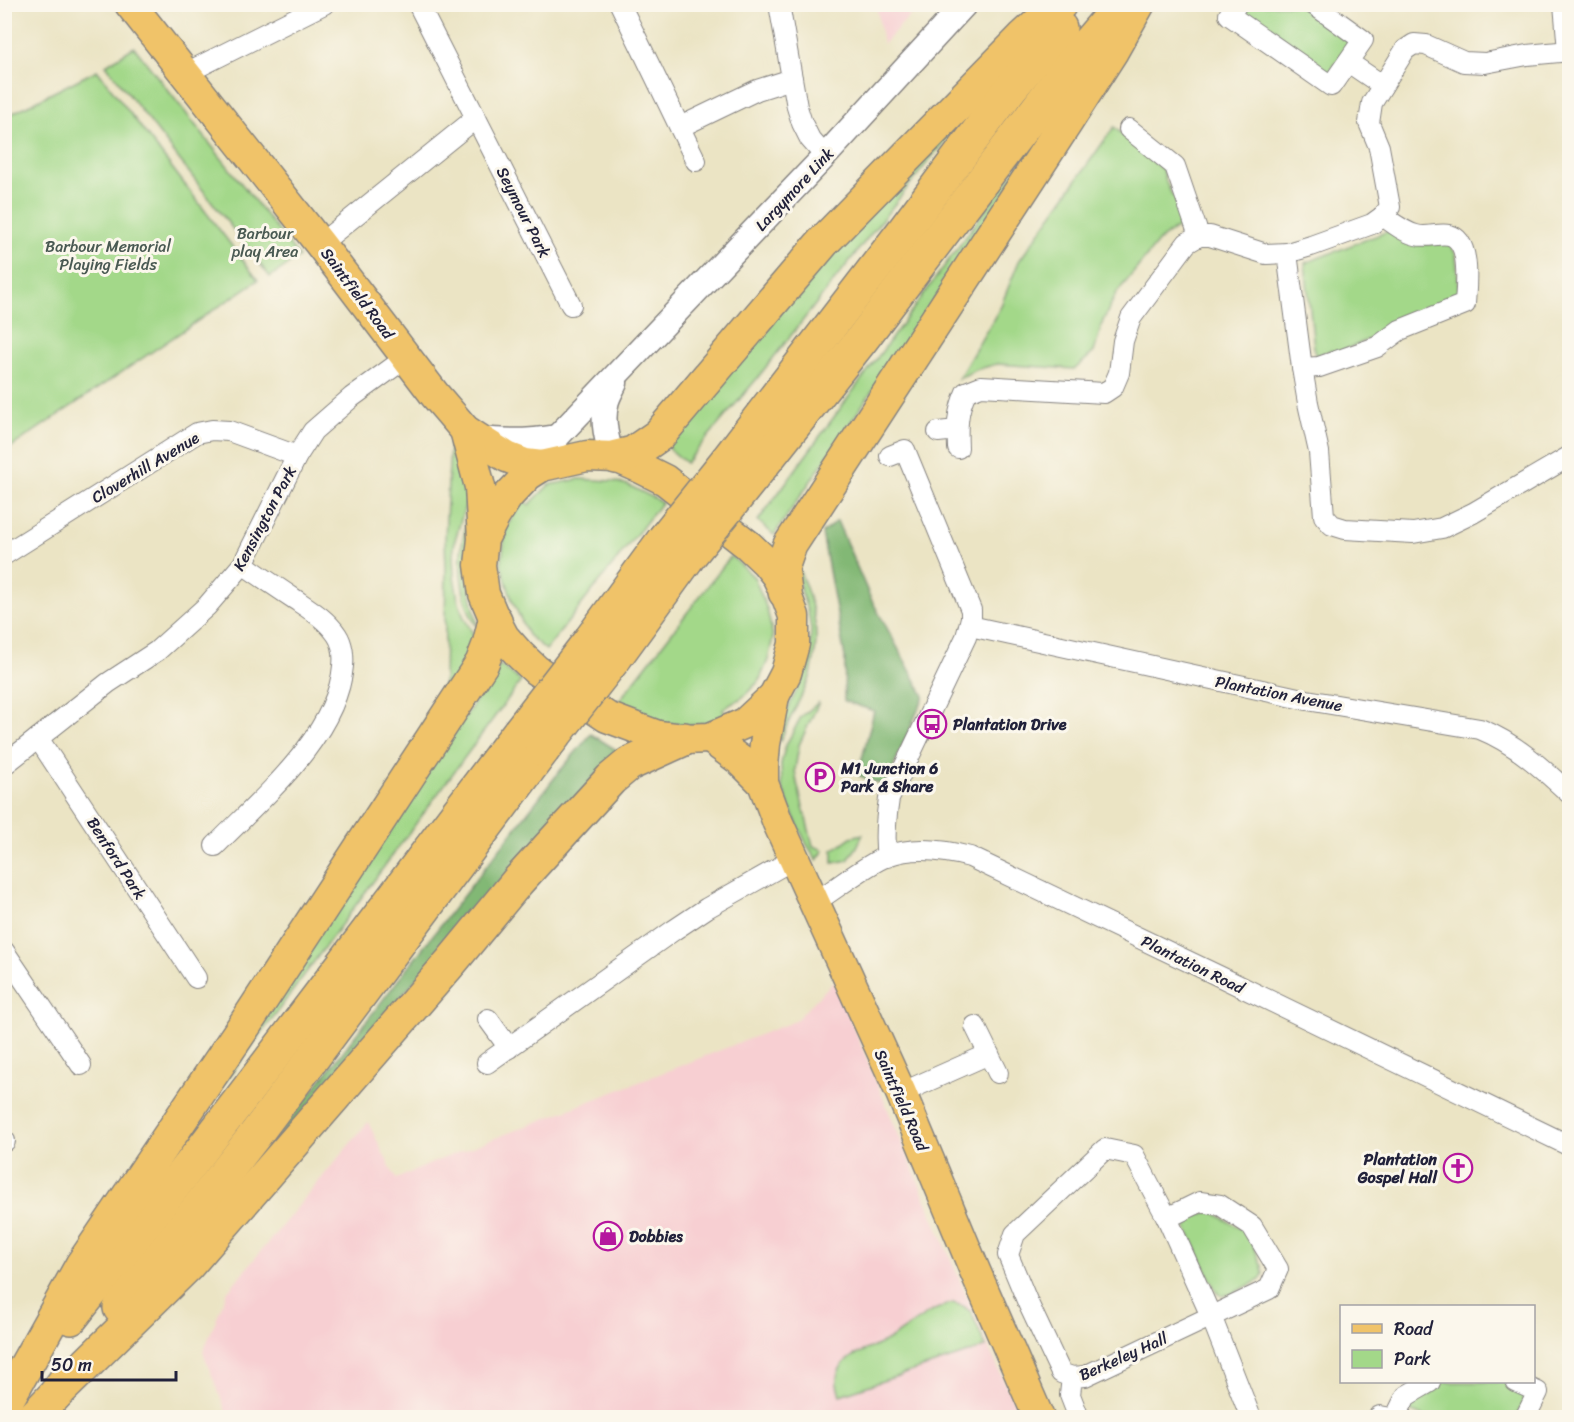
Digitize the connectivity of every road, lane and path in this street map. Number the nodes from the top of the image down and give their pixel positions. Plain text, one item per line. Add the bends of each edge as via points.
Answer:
1 (130, 4) edge
2 (324, 4) edge
3 (418, 4) edge
4 (620, 4) edge
5 (779, 4) edge
6 (965, 4) edge
7 (1060, 4) edge
8 (1080, 4) edge
9 (1121, 4) edge
10 (1138, 4) edge
11 (1237, 4) edge
12 (1313, 4) edge
13 (1564, 4) edge
14 (1569, 51) edge
15 (1348, 62) junction
16 (184, 74) junction
17 (792, 79) junction
18 (1382, 85) junction
19 (476, 118) junction
20 (680, 127) junction
21 (1129, 129) dead end
22 (825, 156) junction
23 (696, 161) dead end
24 (1383, 216) junction
25 (1199, 236) junction
26 (320, 244) junction
27 (1287, 253) junction
28 (571, 305) dead end
29 (407, 357) junction
30 (1302, 368) junction
31 (620, 372) junction
32 (938, 432) dead end
33 (471, 434) junction
34 (297, 456) junction
35 (548, 456) junction
36 (890, 456) dead end
37 (1569, 456) edge
38 (614, 457) junction
39 (740, 469) junction
40 (483, 539) junction
41 (4, 555) edge
42 (243, 564) junction
43 (785, 592) junction
44 (495, 620) junction
45 (970, 626) junction
46 (774, 696) junction
47 (38, 738) junction
48 (697, 739) junction
49 (531, 741) junction
50 (4, 765) edge
51 (763, 783) junction
52 (1569, 794) edge
53 (215, 846) dead end
54 (887, 856) junction
55 (794, 859) junction
56 (813, 901) junction
57 (4, 951) edge
58 (196, 978) dead end
59 (488, 1019) dead end
60 (975, 1026) dead end
61 (509, 1048) junction
62 (989, 1054) junction
63 (487, 1063) dead end
64 (81, 1065) dead end
65 (998, 1073) dead end
66 (901, 1094) junction
67 (1569, 1146) edge
68 (1167, 1218) junction
69 (1211, 1316) junction
70 (1072, 1377) junction
71 (1428, 1383) edge
72 (1518, 1383) edge
73 (7, 1399) edge
74 (44, 1407) edge
75 (1039, 1418) edge
76 (1079, 1418) edge
77 (1251, 1418) edge
78 (1377, 1418) edge
79 (1394, 1418) edge
80 (1525, 1418) edge

1 - 16 main road, Saintfield Road
2 - 16 street
3 - 19 street, Seymour Park
4 - 20 street
5 - 17 street
6 - 22 street, Largymore Link
7 - 38 highway via 824,241 659,435 633,453
8 - 39 highway via 1010,89 895,242
9 - 39 highway via 862,339
10 - 43 highway via 1066,122 790,545 782,568
11 - 15 street via 1229,15 1331,86
12 - 15 street via 1363,40
13 - 14 street
14 - 18 street via 1485,63 1464,62 1426,45 1414,44 1405,50
15 - 18 street
16 - 26 main road, Saintfield Road
17 - 20 street via 757,90
17 - 22 street via 802,123
18 - 24 street via 1372,104 1369,123 1379,147 1388,191 1390,207
19 - 26 street
19 - 28 street, Seymour Park
20 - 23 street
21 - 25 street via 1175,166
22 - 31 street, Largymore Link
24 - 27 street via 1372,224
24 - 30 street via 1406,232 1453,236 1461,243 1466,262 1465,304 1400,330 1377,347 1319,367
25 - 27 street via 1266,254
25 - 32 street via 1187,243 1131,318 1113,387 1104,393 981,386 966,392 960,407 958,439
26 - 29 main road, Saintfield Road
27 - 30 street
29 - 33 main road, Saintfield Road
29 - 34 street, Kensington Park via 313,431
30 - 37 street via 1319,452 1324,516 1332,525 1413,533 1442,528
31 - 35 street, Largymore Link
31 - 38 street, Largymore Link via 604,416
33 - 35 main road, Saintfield Road via 525,464
33 - 40 main road
34 - 41 street, Cloverhill Avenue via 229,431 197,433
34 - 42 street, Kensington Park
35 - 38 main road
35 - 40 main road via 508,496
36 - 45 street via 905,450 971,610
38 - 43 main road via 665,480 748,545 766,562
39 - 49 highway, bridge
40 - 44 main road via 480,565 484,594
42 - 47 street, Kensington Park via 207,606 157,651 108,683
42 - 53 street via 323,619 338,637 344,656 342,680 330,712 310,743 282,779
43 - 46 main road via 794,616 794,644
44 - 48 main road via 504,638 536,670 607,717 658,736
44 - 73 highway via 482,663 82,1264
45 - 52 street, Plantation Avenue via 1307,700 1480,729 1526,755
45 - 54 street via 889,799
46 - 48 main road via 745,723
46 - 51 main road, Saintfield Road
47 - 50 street, Kensington Park
47 - 58 street, Benford Park
48 - 51 main road, Saintfield Road via 741,761
48 - 74 highway via 630,764 611,779 518,881 187,1266
49 - 73 highway via 428,852
49 - 74 highway via 255,1135
51 - 55 main road, Saintfield Road
54 - 56 street, Plantation Road
54 - 67 street, Plantation Road via 943,851 970,857
55 - 56 main road, Saintfield Road
55 - 61 street via 682,924
56 - 66 main road, Saintfield Road
57 - 64 street
59 - 61 street
60 - 62 street
61 - 63 street
62 - 65 street
62 - 66 street
66 - 75 main road, Saintfield Road
68 - 69 street
68 - 69 street, Berkeley Hall via 1200,1202 1220,1205 1252,1226 1278,1269 1269,1289
68 - 70 street via 1134,1155 1105,1149 1015,1234 1008,1255 1061,1373
69 - 70 street, Berkeley Hall via 1085,1376
69 - 77 street
70 - 76 street, Berkeley Hall via 1070,1395
71 - 79 street via 1406,1396
72 - 80 street via 1538,1392
78 - 79 street

